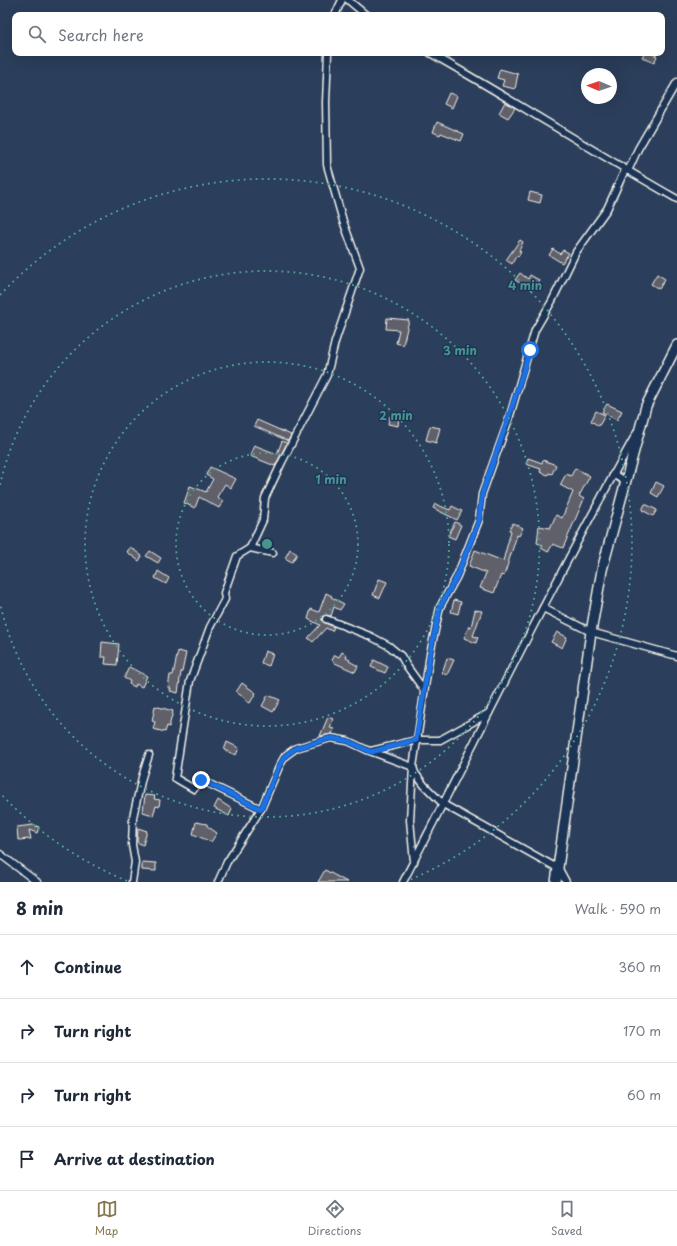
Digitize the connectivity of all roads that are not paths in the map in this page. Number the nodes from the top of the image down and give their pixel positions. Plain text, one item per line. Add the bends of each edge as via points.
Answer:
1 (342, 0) edge
2 (348, 0) edge
3 (336, 12) edge
4 (362, 12) edge
5 (328, 56) edge
6 (435, 56) edge
7 (677, 82) edge
8 (627, 171) junction
9 (677, 199) edge
10 (677, 345) edge
11 (639, 429) junction
12 (614, 474) junction
13 (626, 482) junction
14 (250, 548) junction
15 (273, 553) dead end
16 (543, 608) junction
17 (326, 619) dead end
18 (591, 632) junction
19 (677, 656) edge
20 (424, 690) junction
21 (490, 712) junction
22 (416, 740) junction
23 (371, 752) junction
24 (149, 755) dead end
25 (413, 767) junction
26 (443, 804) junction
27 (261, 809) junction
28 (0, 854) edge
29 (414, 862) junction
30 (559, 869) junction
31 (37, 882) edge
32 (132, 882) edge
33 (218, 882) edge
34 (404, 882) edge
35 (556, 882) edge
36 (566, 882) edge

1 - 3 street
2 - 4 street
5 - 14 street via 327,165 343,222 360,268 335,342 327,375 265,498 263,520
6 - 8 street
7 - 8 street
8 - 9 street
8 - 20 street via 607,208 576,252 535,330 482,494 479,520 457,576 440,607
10 - 11 main road via 646,406
11 - 12 street
11 - 13 main road
12 - 13 street
12 - 16 street
13 - 18 main road via 602,570
14 - 15 street
14 - 27 street via 237,556 224,593 225,599 210,627 190,681 175,778 194,789 201,780
16 - 18 street
16 - 21 street
17 - 20 street via 389,646 401,656
18 - 19 street
18 - 30 main road
20 - 22 street
21 - 22 street via 440,740
21 - 26 street
22 - 23 street
22 - 25 street
23 - 25 street
23 - 27 street via 348,741 331,738 296,748 285,756 279,766
24 - 32 street via 133,816 132,845 135,862
25 - 26 street via 424,785
25 - 29 street via 410,820
26 - 29 street
26 - 30 street
27 - 33 street via 227,862
28 - 31 street
29 - 34 street
30 - 35 main road
30 - 36 street

